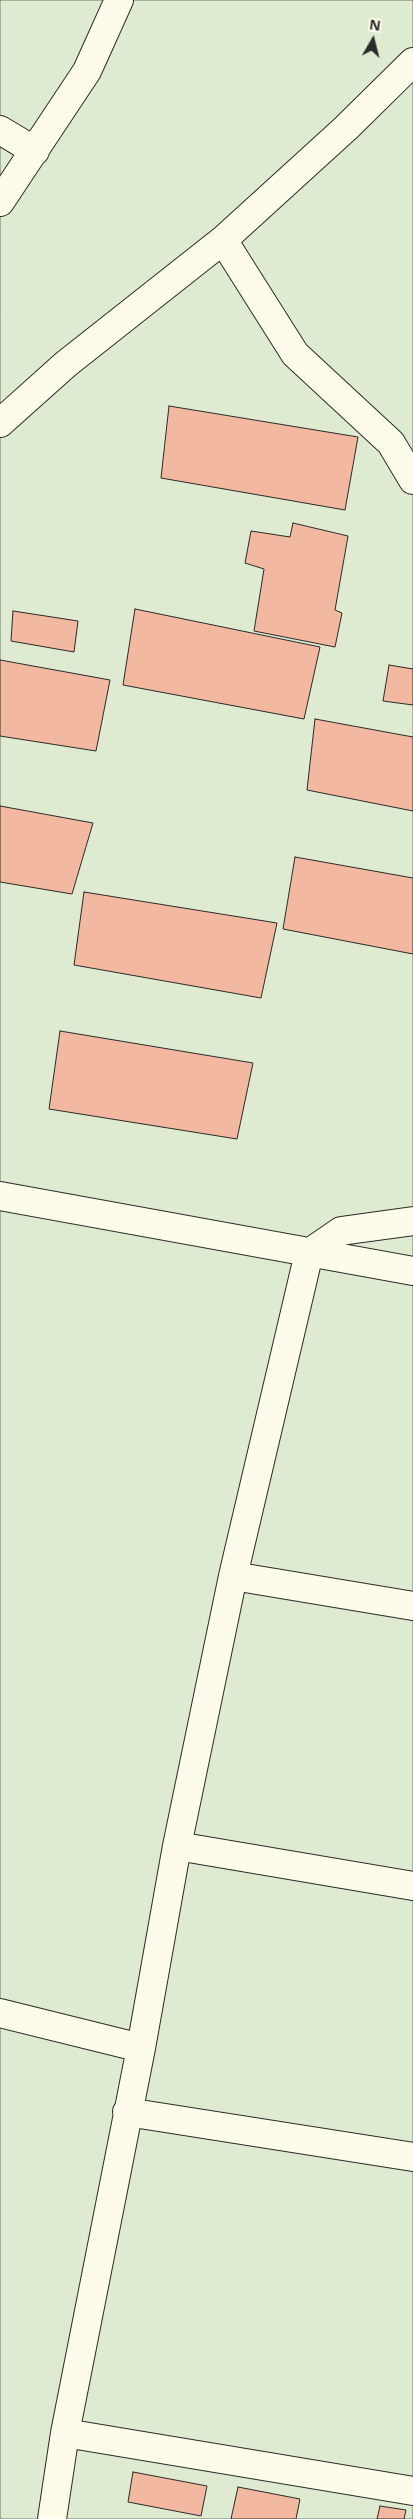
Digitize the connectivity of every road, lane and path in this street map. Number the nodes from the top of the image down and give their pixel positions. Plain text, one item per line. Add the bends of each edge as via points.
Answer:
1 (119, 0) edge
2 (413, 62) edge
3 (0, 130) edge
4 (35, 151) junction
5 (0, 202) edge
6 (222, 240) junction
7 (0, 423) edge
8 (402, 446) edge
9 (413, 480) edge
10 (0, 1196) edge
11 (413, 1220) edge
12 (309, 1253) junction
13 (413, 1271) edge
14 (233, 1576) junction
15 (413, 1606) edge
16 (177, 1846) junction
17 (413, 1886) edge
18 (0, 2013) edge
19 (141, 2048) junction
20 (127, 2112) junction
21 (413, 2157) edge
22 (64, 2434) junction
23 (413, 2491) edge
24 (52, 2519) edge

1 - 4 street via 87,71
2 - 6 street via 346,128
3 - 4 street
4 - 5 street
6 - 7 street via 66,364
6 - 8 street via 295,354
8 - 9 street
10 - 12 street
11 - 12 street via 341,1231
12 - 13 street
12 - 14 street
14 - 15 street
14 - 16 street
16 - 17 street
16 - 19 street
18 - 19 street
19 - 20 street
20 - 21 street
20 - 22 street
22 - 23 street
22 - 24 street

